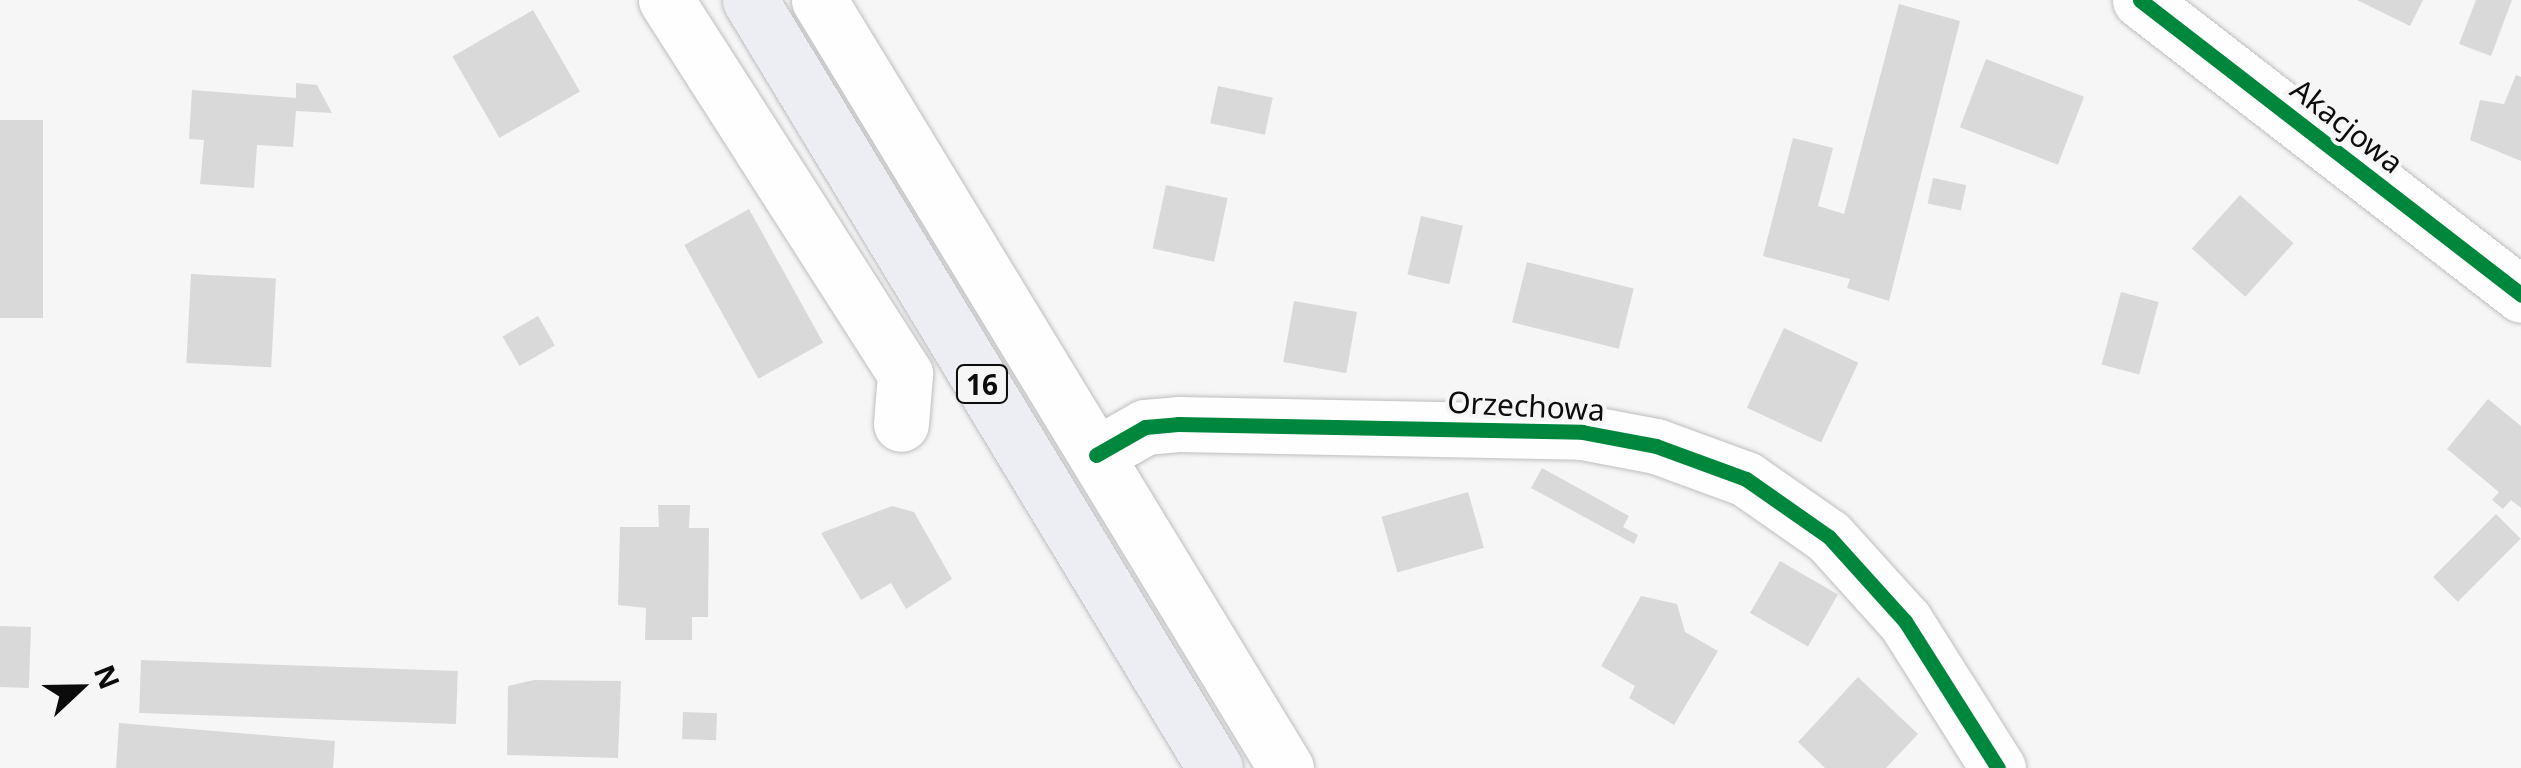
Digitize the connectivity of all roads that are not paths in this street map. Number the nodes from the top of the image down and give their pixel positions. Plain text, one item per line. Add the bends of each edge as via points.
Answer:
1 (666, 0) edge
2 (750, 0) edge
3 (820, 0) edge
4 (2140, 0) edge
5 (2521, 294) edge
6 (901, 424) dead end
7 (1096, 455) junction
8 (1215, 768) edge
9 (1286, 768) edge
10 (1998, 768) edge

1 - 6 street via 906,374
2 - 8 main road, 16
3 - 7 street
4 - 5 street, Akacjowa
7 - 9 street
7 - 10 street, Orzechowa via 1145,427 1178,424 1582,432 1656,446 1746,478 1829,537 1904,621

